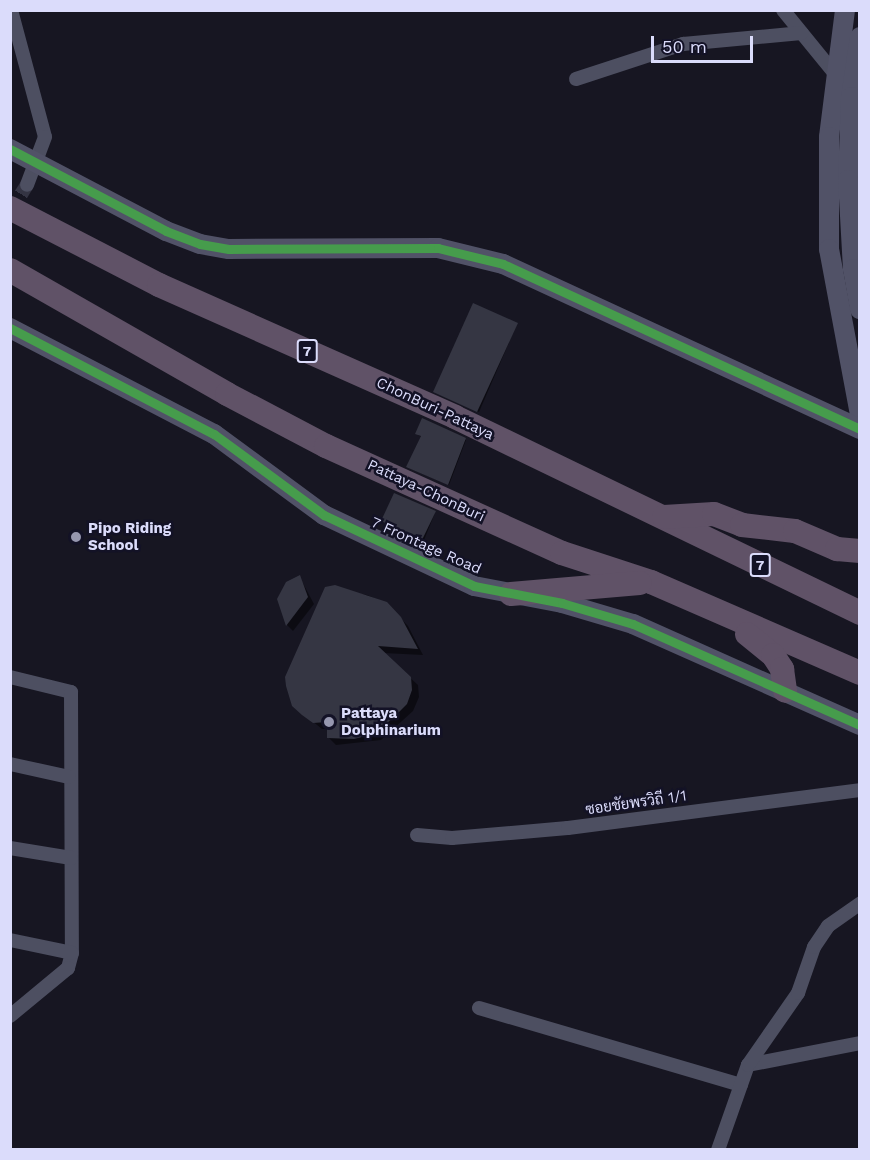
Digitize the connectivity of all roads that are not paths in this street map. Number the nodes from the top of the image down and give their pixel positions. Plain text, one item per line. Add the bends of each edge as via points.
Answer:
1 (10, 10) edge
2 (783, 10) edge
3 (845, 10) edge
4 (13, 32) edge
5 (801, 33) junction
6 (860, 37) edge
7 (836, 75) junction
8 (576, 79) dead end
9 (10, 149) edge
10 (35, 163) junction
11 (27, 186) tunnel mouth
12 (10, 208) edge
13 (10, 270) edge
14 (860, 309) edge
15 (10, 328) edge
16 (860, 415) edge
17 (860, 429) edge
18 (660, 517) junction
19 (860, 551) edge
20 (651, 582) junction
21 (511, 594) junction
22 (718, 612) junction
23 (860, 613) edge
24 (860, 673) edge
25 (10, 677) edge
26 (785, 691) junction
27 (860, 725) edge
28 (10, 764) edge
29 (69, 777) junction
30 (860, 790) edge
31 (417, 835) dead end
32 (10, 848) edge
33 (72, 858) junction
34 (860, 904) edge
35 (10, 940) edge
36 (72, 953) junction
37 (479, 1008) dead end
38 (10, 1016) edge
39 (860, 1043) edge
40 (748, 1065) junction
41 (741, 1085) junction
42 (718, 1149) edge

1 - 4 street
2 - 5 street
3 - 7 street
4 - 10 street via 45,137
5 - 7 street
5 - 8 street via 683,44
6 - 14 street via 851,97 848,180 853,269
7 - 16 street via 829,136 829,249
9 - 10 street
10 - 11 street
10 - 17 street via 166,231 200,244 229,249 438,248 503,264
12 - 18 highway, ChonBuri-Pattaya / 7 via 159,285 455,417
13 - 20 highway, Pattaya-ChonBuri via 227,394 426,492 562,553
15 - 21 street, 7 Frontage Road via 214,434 324,515 474,586
18 - 19 highway via 714,514 742,525 795,531 837,549
18 - 23 highway, ChonBuri-Pattaya / 7
20 - 21 highway
20 - 22 highway, Pattaya-ChonBuri
21 - 26 street, 7 Frontage Road via 562,603 633,624
22 - 24 highway, Pattaya-ChonBuri
22 - 26 highway via 773,655 782,669
25 - 29 street via 71,692
26 - 27 street, 7 Frontage Road
28 - 29 street
29 - 33 street
30 - 31 street, ซอยชัยพรวิถี 1/1 via 568,828 452,838
32 - 33 street
33 - 36 street
34 - 40 street via 828,926 814,947 798,993
35 - 36 street
36 - 38 street via 68,968
37 - 41 street
39 - 40 street
40 - 41 street
41 - 42 street

